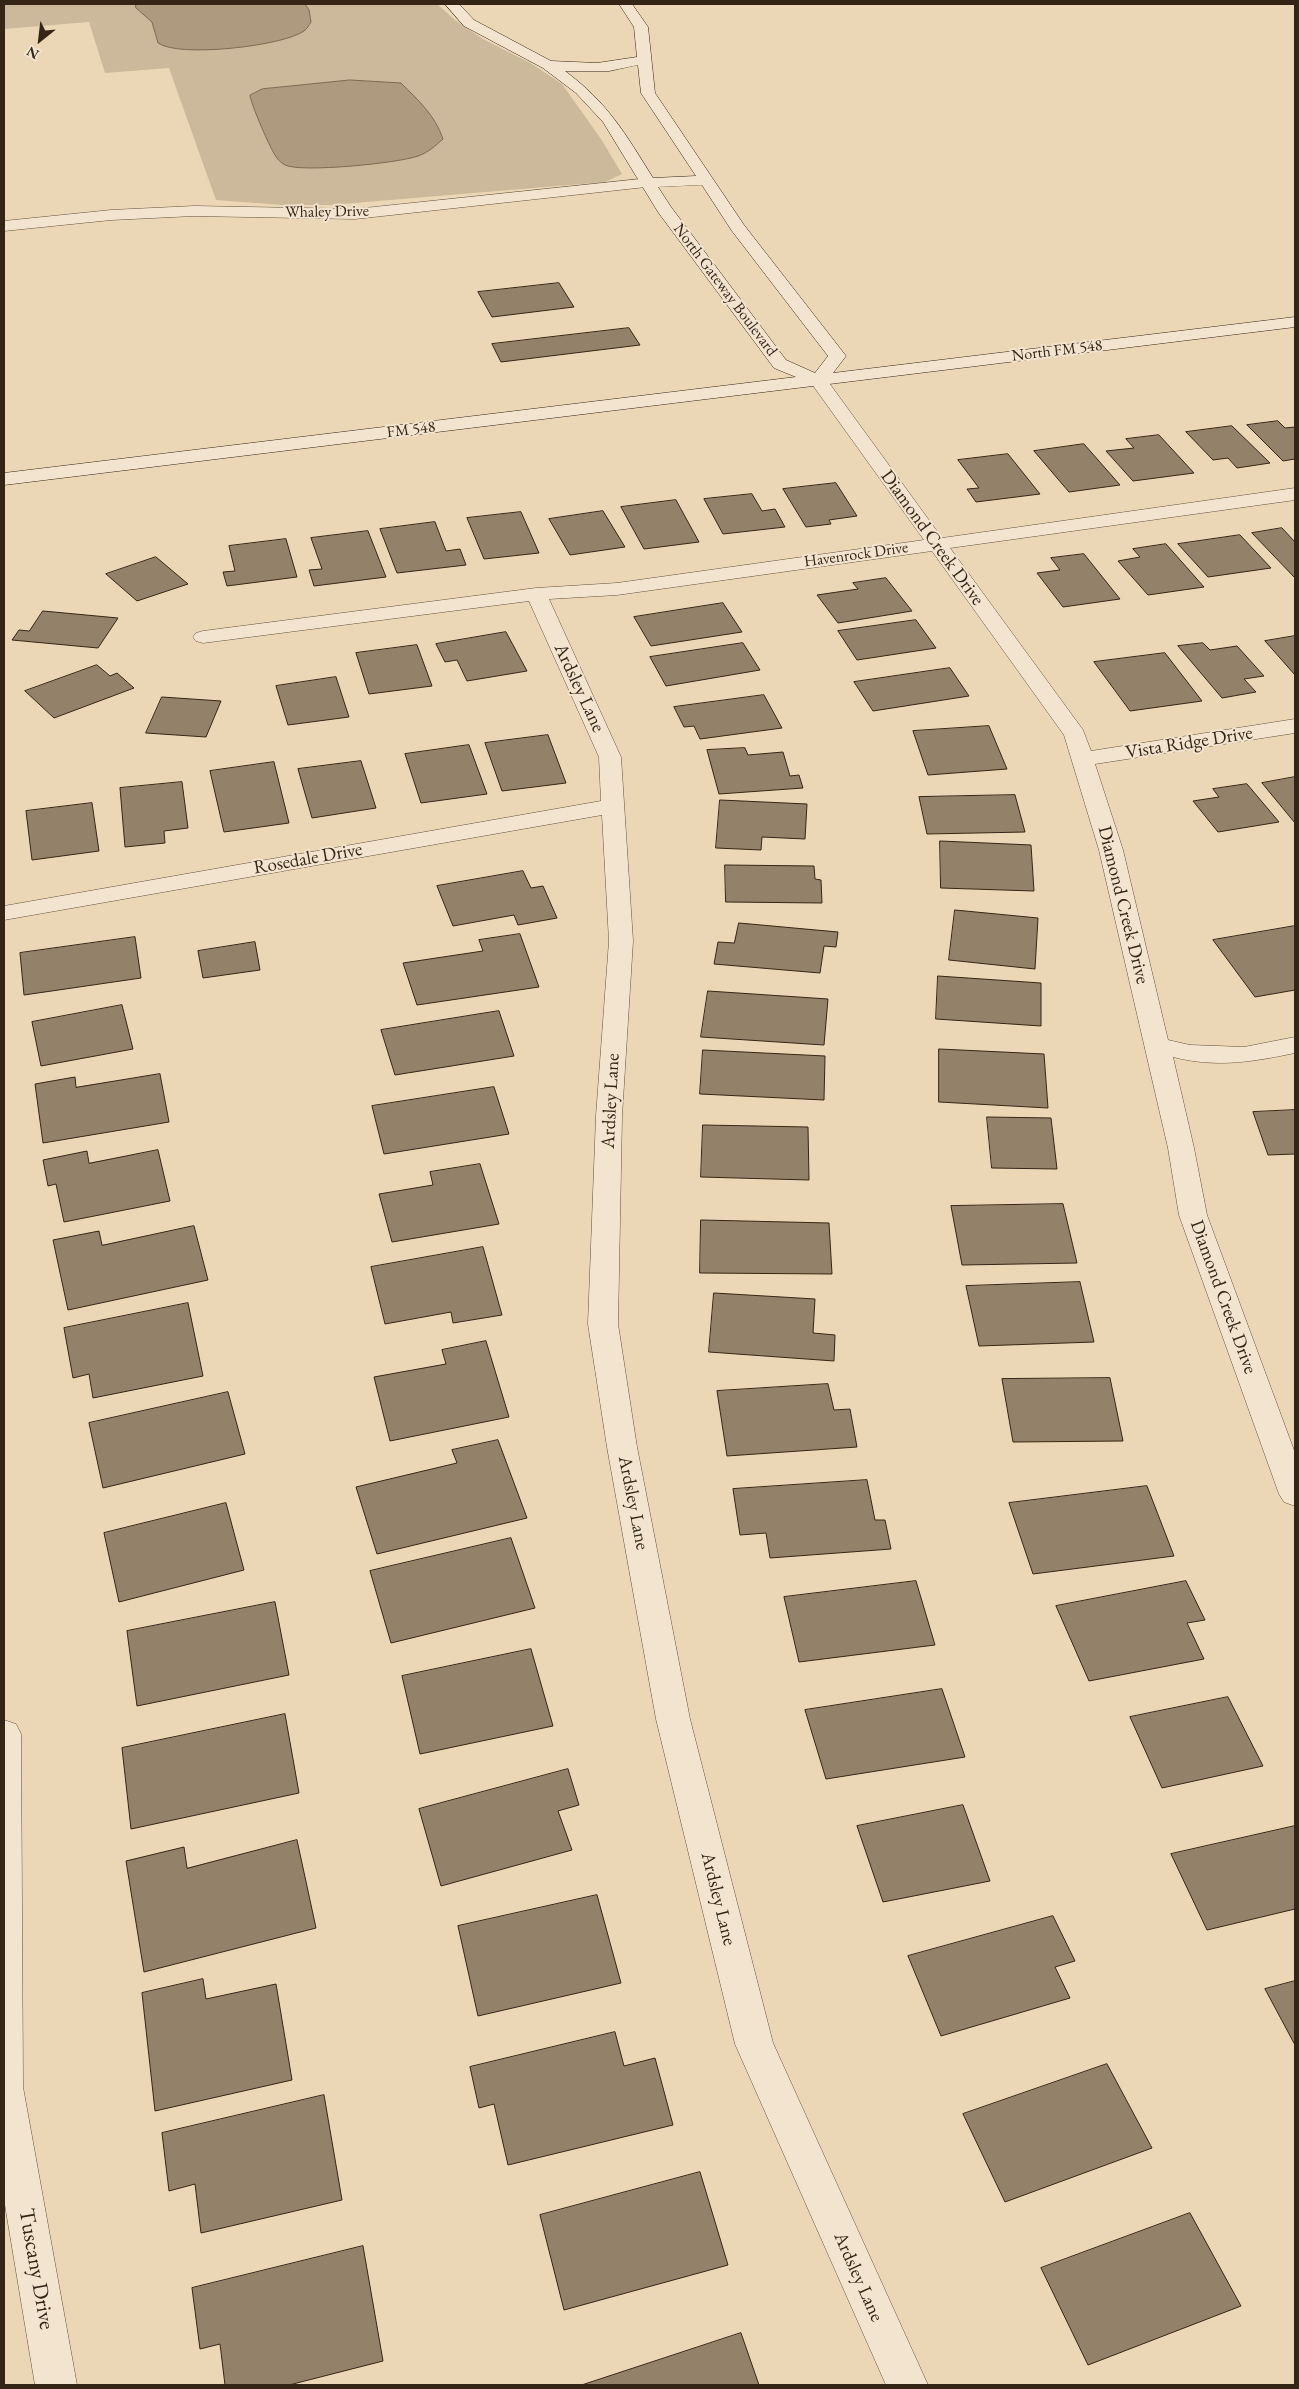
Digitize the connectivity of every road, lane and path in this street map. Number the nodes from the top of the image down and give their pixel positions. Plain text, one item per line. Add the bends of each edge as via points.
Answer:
1 (452, 4) edge
2 (626, 4) edge
3 (645, 59) junction
4 (548, 65) junction
5 (706, 180) junction
6 (650, 183) junction
7 (4, 226) edge
8 (1295, 322) edge
9 (818, 380) junction
10 (4, 479) edge
11 (1295, 494) edge
12 (937, 544) junction
13 (536, 594) junction
14 (203, 637) dead end
15 (1295, 726) edge
16 (1082, 759) junction
17 (613, 806) junction
18 (4, 913) edge
19 (1157, 1045) junction
20 (1295, 1045) edge
21 (1295, 1491) edge
22 (4, 1734) edge
23 (56, 2385) edge
24 (907, 2385) edge

1 - 4 street, North Gateway Boulevard via 469,24
2 - 3 street via 642,27
3 - 4 street via 599,68
3 - 5 street via 648,93
4 - 6 street, North Gateway Boulevard via 581,90 609,120
5 - 6 street, Whaley Drive
5 - 9 street via 738,228 837,356
6 - 7 street, Whaley Drive via 355,214 194,211 111,215
6 - 9 street, North Gateway Boulevard via 664,209 780,364
8 - 9 street, North FM 548 / FM 548
9 - 10 street, FM 548 / FM 548
9 - 12 street, Diamond Creek Drive
11 - 12 street, Havenrock Drive
12 - 13 street, Havenrock Drive via 618,589
12 - 16 street, Diamond Creek Drive via 1075,735
13 - 14 street, Havenrock Drive
13 - 17 street, Ardsley Lane via 610,757
15 - 16 street, Vista Ridge Drive
16 - 19 street, Diamond Creek Drive via 1111,850
17 - 18 street, Rosedale Drive
17 - 24 street, Ardsley Lane via 621,941 609,1116 603,1324 622,1447 673,1719 754,2044
19 - 20 street via 1190,1053 1244,1055
19 - 21 street, Diamond Creek Drive via 1193,1215
22 - 23 street, Tuscany Drive via 4,2087

